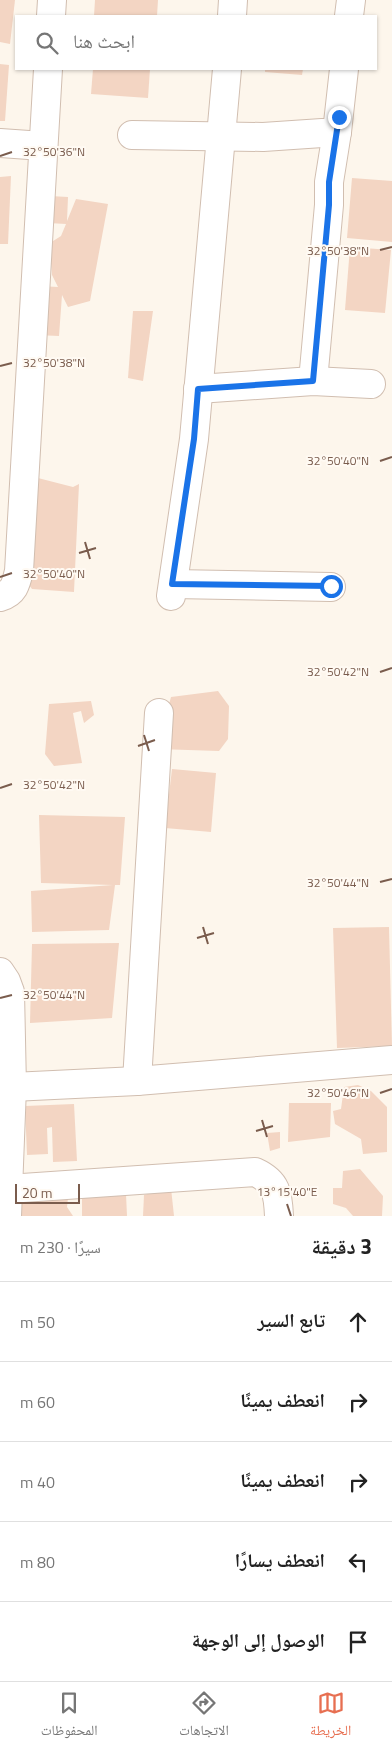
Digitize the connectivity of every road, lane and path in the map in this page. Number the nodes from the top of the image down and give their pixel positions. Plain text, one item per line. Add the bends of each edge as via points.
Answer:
1 (52, 0) edge
2 (233, 0) edge
3 (351, 0) edge
4 (51, 15) edge
5 (232, 15) edge
6 (350, 15) edge
7 (48, 70) edge
8 (227, 70) edge
9 (344, 70) edge
10 (337, 132) junction
11 (132, 135) dead end
12 (222, 136) junction
13 (0, 143) edge
14 (43, 146) junction
15 (313, 381) junction
16 (371, 384) dead end
17 (198, 389) junction
18 (331, 586) dead end
19 (0, 597) edge
20 (159, 713) dead end
21 (0, 972) edge
22 (392, 1060) edge
23 (137, 1081) junction
24 (12, 1087) junction
25 (8, 1189) junction
26 (6, 1216) edge
27 (278, 1216) edge

1 - 4 street
2 - 5 street
3 - 6 street
7 - 14 street
8 - 12 street
9 - 10 street
10 - 12 street
10 - 15 street via 329,182
11 - 12 street
12 - 17 street
13 - 14 street
14 - 19 street via 19,571 12,592
15 - 16 street
15 - 17 street
17 - 18 street via 172,590
20 - 23 street
21 - 24 street via 10,992
22 - 23 street
23 - 24 street
24 - 25 street
25 - 26 street
25 - 27 street via 255,1172 267,1179 276,1191

